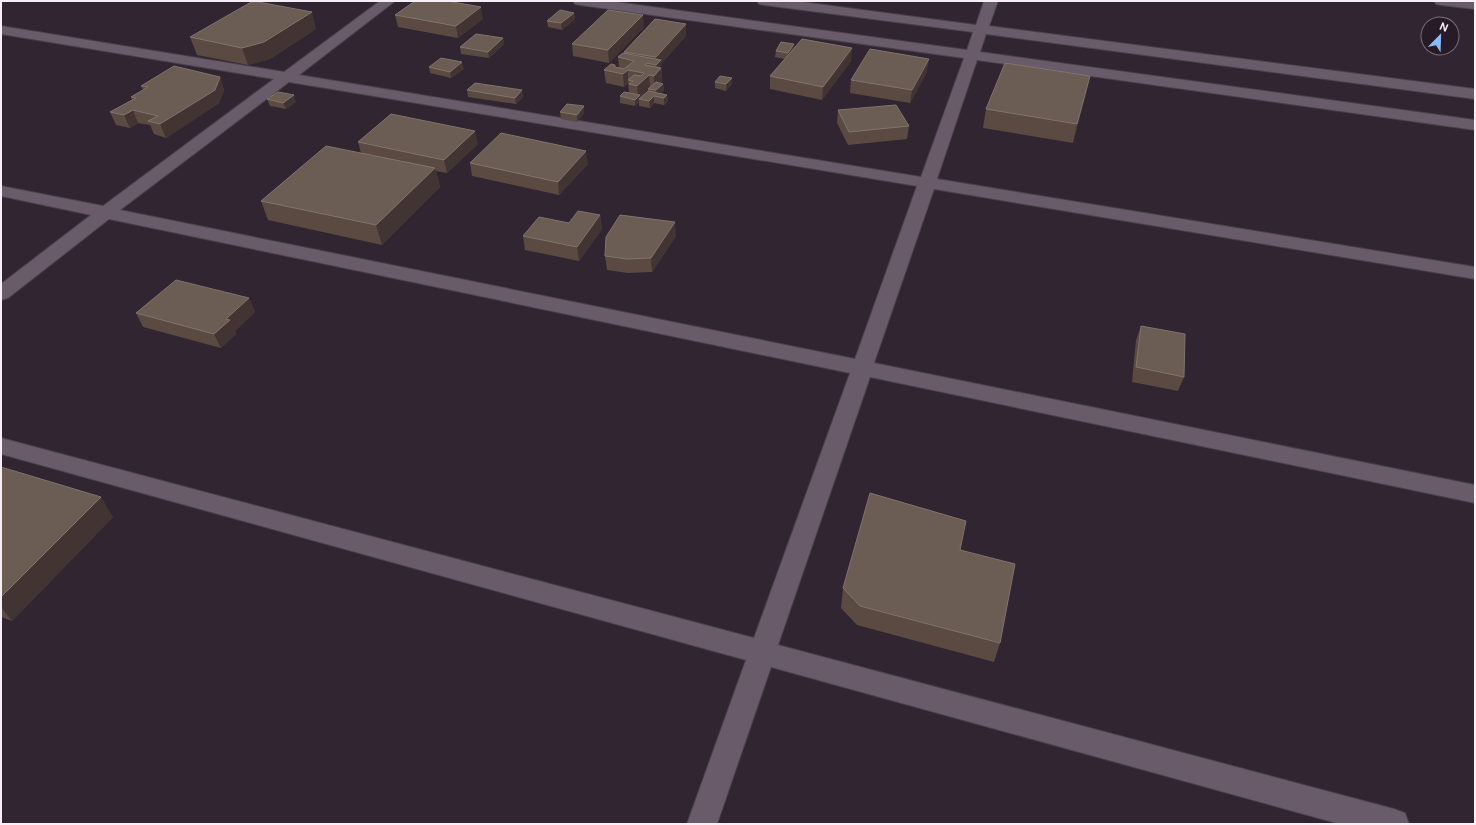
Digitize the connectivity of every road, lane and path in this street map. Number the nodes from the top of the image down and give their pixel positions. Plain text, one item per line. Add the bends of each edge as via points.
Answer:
1 (388, 1) edge
2 (580, 1) edge
3 (764, 1) edge
4 (991, 1) edge
5 (1441, 1) edge
6 (1475, 5) edge
7 (1, 30) edge
8 (981, 30) junction
9 (972, 56) junction
10 (286, 77) junction
11 (1475, 94) edge
12 (1475, 125) edge
13 (928, 182) junction
14 (1, 192) edge
15 (105, 213) junction
16 (1475, 273) edge
17 (1, 294) edge
18 (862, 368) junction
19 (1, 446) edge
20 (1475, 494) edge
21 (763, 653) junction
22 (702, 824) edge
23 (1394, 824) edge

1 - 10 street
2 - 9 street
3 - 8 street
4 - 8 street
5 - 6 street
7 - 10 street
8 - 9 street
8 - 11 street
9 - 12 street
9 - 13 street
10 - 13 street
10 - 15 street
13 - 16 street
13 - 18 street
14 - 15 street
15 - 17 street
15 - 18 street
18 - 20 street
18 - 21 street
19 - 21 street
21 - 22 street
21 - 23 street

